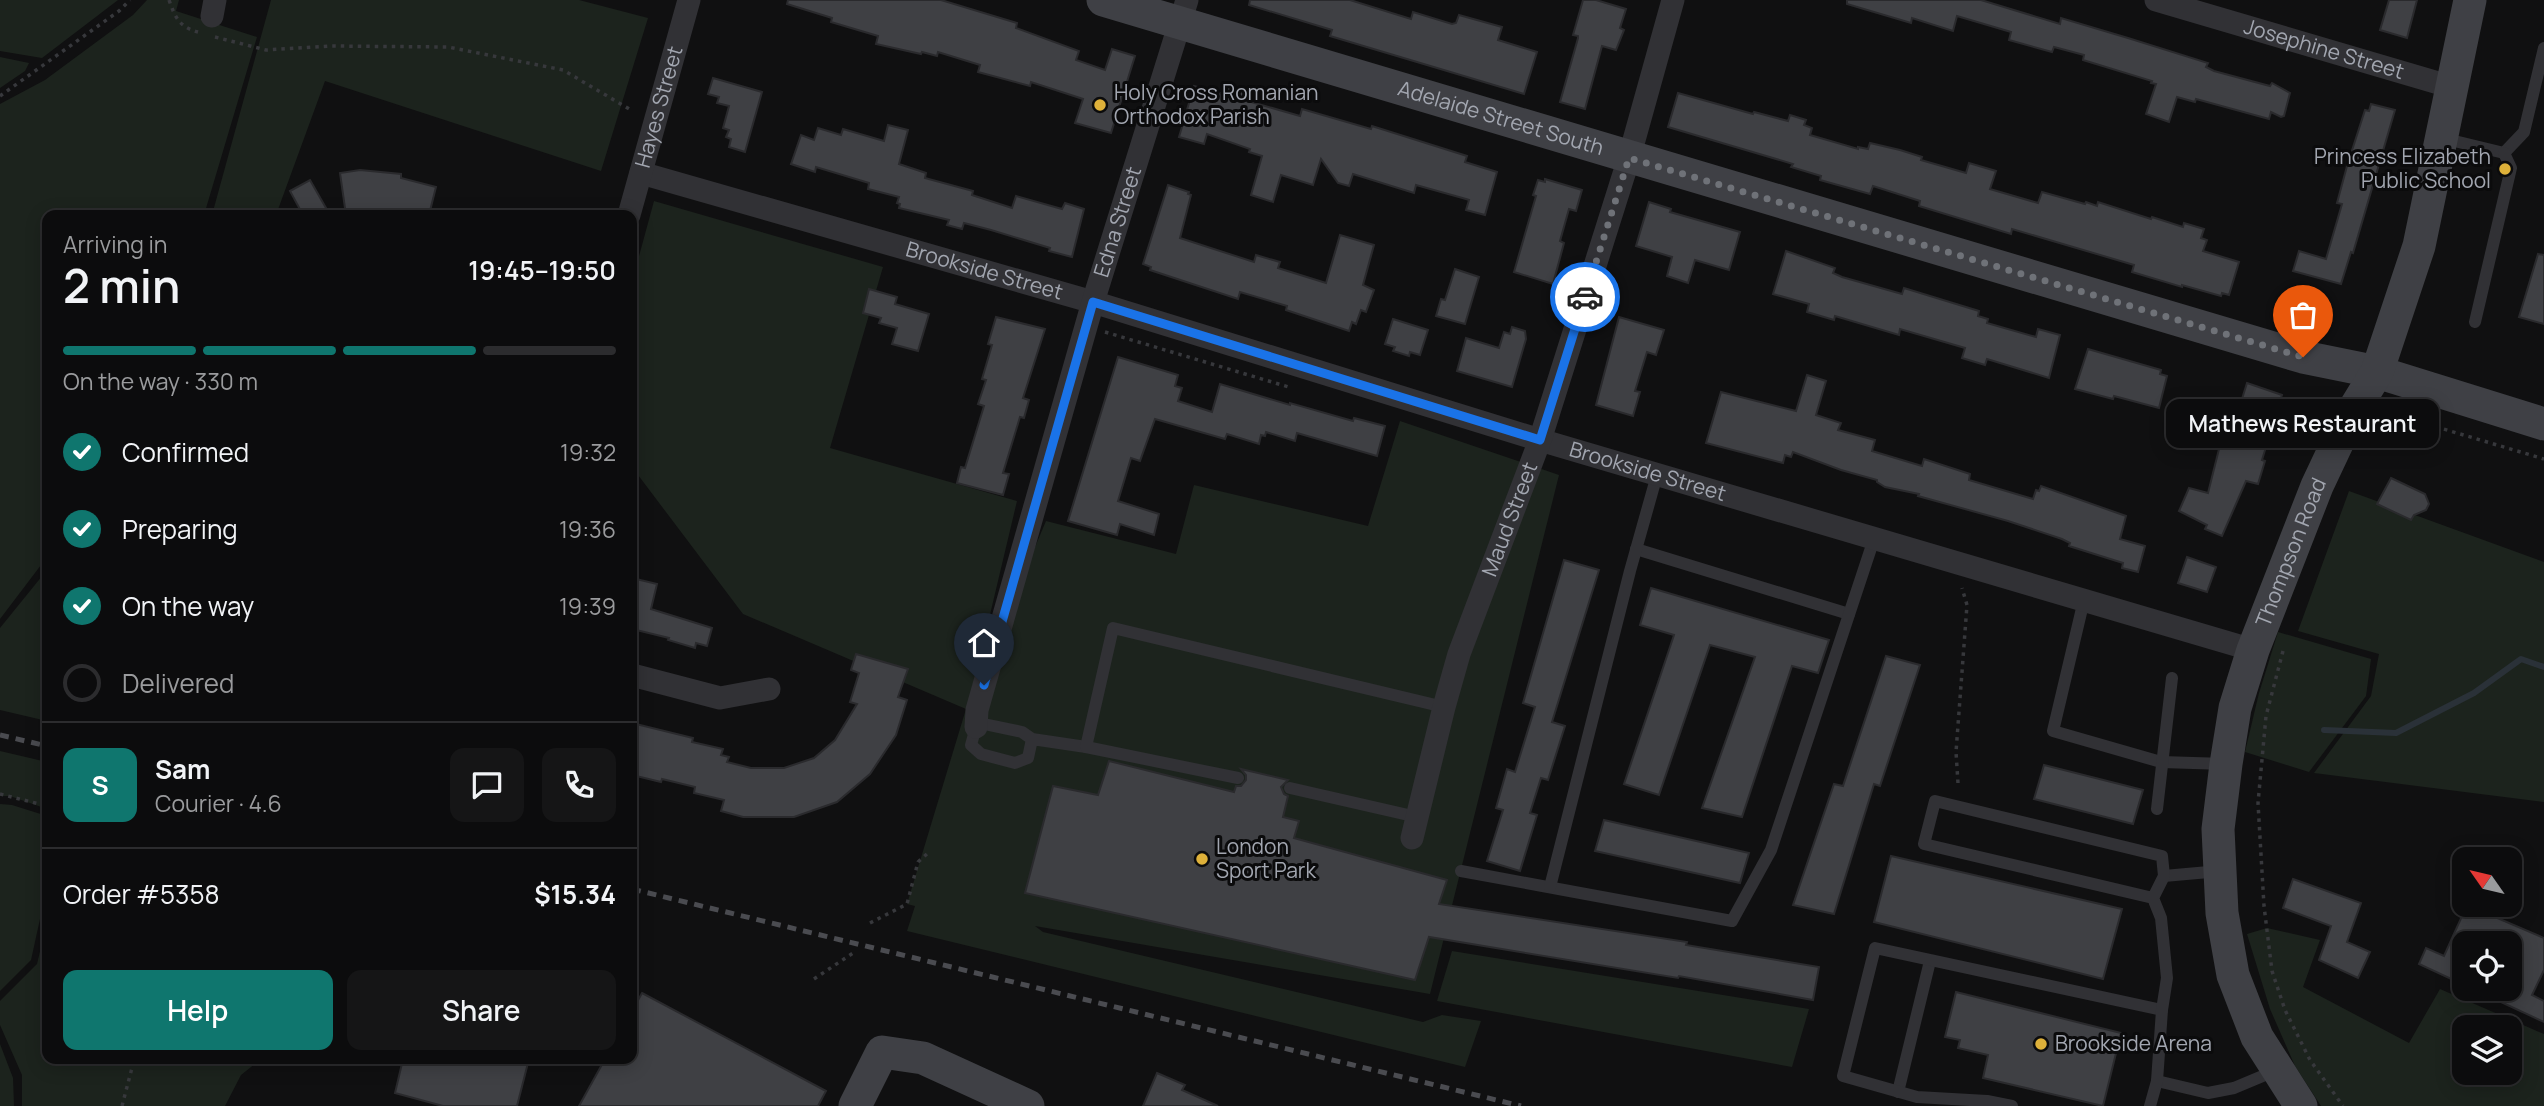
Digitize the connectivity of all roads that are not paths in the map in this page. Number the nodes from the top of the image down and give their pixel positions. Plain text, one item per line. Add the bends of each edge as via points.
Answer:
1 (689, 0) edge
2 (1103, 0) edge
3 (1673, 0) edge
4 (2156, 0) edge
5 (2470, 0) edge
6 (1184, 11) edge
7 (2544, 48) edge
8 (2452, 87) junction
9 (2442, 138) junction
10 (2504, 153) junction
11 (1629, 158) junction
12 (641, 173) junction
13 (630, 210) edge
14 (1093, 302) junction
15 (2474, 321) dead end
16 (2377, 372) junction
17 (2544, 424) edge
18 (1540, 440) junction
19 (1657, 475) junction
20 (1874, 538) junction
21 (1636, 549) junction
22 (2084, 600) junction
23 (1849, 614) junction
24 (2269, 648) junction
25 (637, 676) edge
26 (2172, 678) dead end
27 (769, 689) dead end
28 (1444, 707) junction
29 (976, 727) junction
30 (1032, 739) junction
31 (1086, 747) junction
32 (2161, 762) junction
33 (2226, 764) junction
34 (1238, 778) dead end
35 (1290, 788) dead end
36 (2157, 809) dead end
37 (1415, 828) joint
38 (1461, 871) dead end
39 (2220, 871) junction
40 (2164, 876) junction
41 (1550, 887) junction
42 (2153, 898) junction
43 (1930, 961) junction
44 (2162, 1010) junction
45 (2279, 1070) junction
46 (2157, 1080) junction
47 (1898, 1092) junction
48 (855, 1106) edge
49 (1028, 1106) edge
50 (2012, 1106) edge
51 (2150, 1106) edge
52 (2301, 1106) edge

1 - 12 street, Hayes Street
2 - 6 main road, Adelaide Street South
3 - 11 street, Maud Street
4 - 8 street, Josephine Street
5 - 8 main road, Thompson Road
6 - 11 main road, Adelaide Street South
6 - 14 street, Edna Street
7 - 10 lane via 2524,132
8 - 9 main road, Thompson Road
9 - 10 lane
9 - 16 main road, Thompson Road via 2418,246
10 - 15 lane via 2511,168
11 - 16 main road, Adelaide Street South via 2303,357
11 - 18 street, Maud Street
12 - 13 street, Hayes Street
12 - 14 street, Brookside Street
14 - 18 street, Brookside Street
14 - 29 street, Edna Street via 977,710
16 - 17 main road, Adelaide Street South
16 - 24 main road, Thompson Road via 2317,486
18 - 19 street, Brookside Street
18 - 28 street, Maud Street via 1459,654
19 - 20 street, Brookside Street
19 - 21 lane
20 - 22 street, Brookside Street
20 - 23 lane
21 - 23 lane
21 - 41 lane
22 - 24 street, Brookside Street
22 - 32 lane via 2053,731
23 - 41 lane via 1771,850 1732,922
24 - 33 main road, Thompson Road via 2235,708
25 - 27 street via 720,698
26 - 32 lane
28 - 31 lane via 1113,628
28 - 37 street, Maud Street
29 - 30 lane via 984,724 1022,732
29 - 30 lane via 971,745 981,754 1015,763 1028,758
30 - 31 lane
31 - 34 lane
32 - 33 lane
32 - 36 lane
33 - 39 main road, Thompson Road via 2218,829
35 - 37 lane
38 - 41 lane
39 - 40 lane
39 - 45 main road, Thompson Road via 2233,975 2257,1037
40 - 42 lane
40 - 42 lane via 2162,856 1935,801 1924,844
42 - 44 lane via 2161,918 2167,978
43 - 44 lane
43 - 47 lane
43 - 47 lane via 1875,948 1843,1076
44 - 46 lane
45 - 46 lane via 2235,1088 2208,1093
45 - 52 main road, Thompson Road
46 - 51 lane
47 - 50 lane
48 - 49 main road via 882,1052 923,1058

